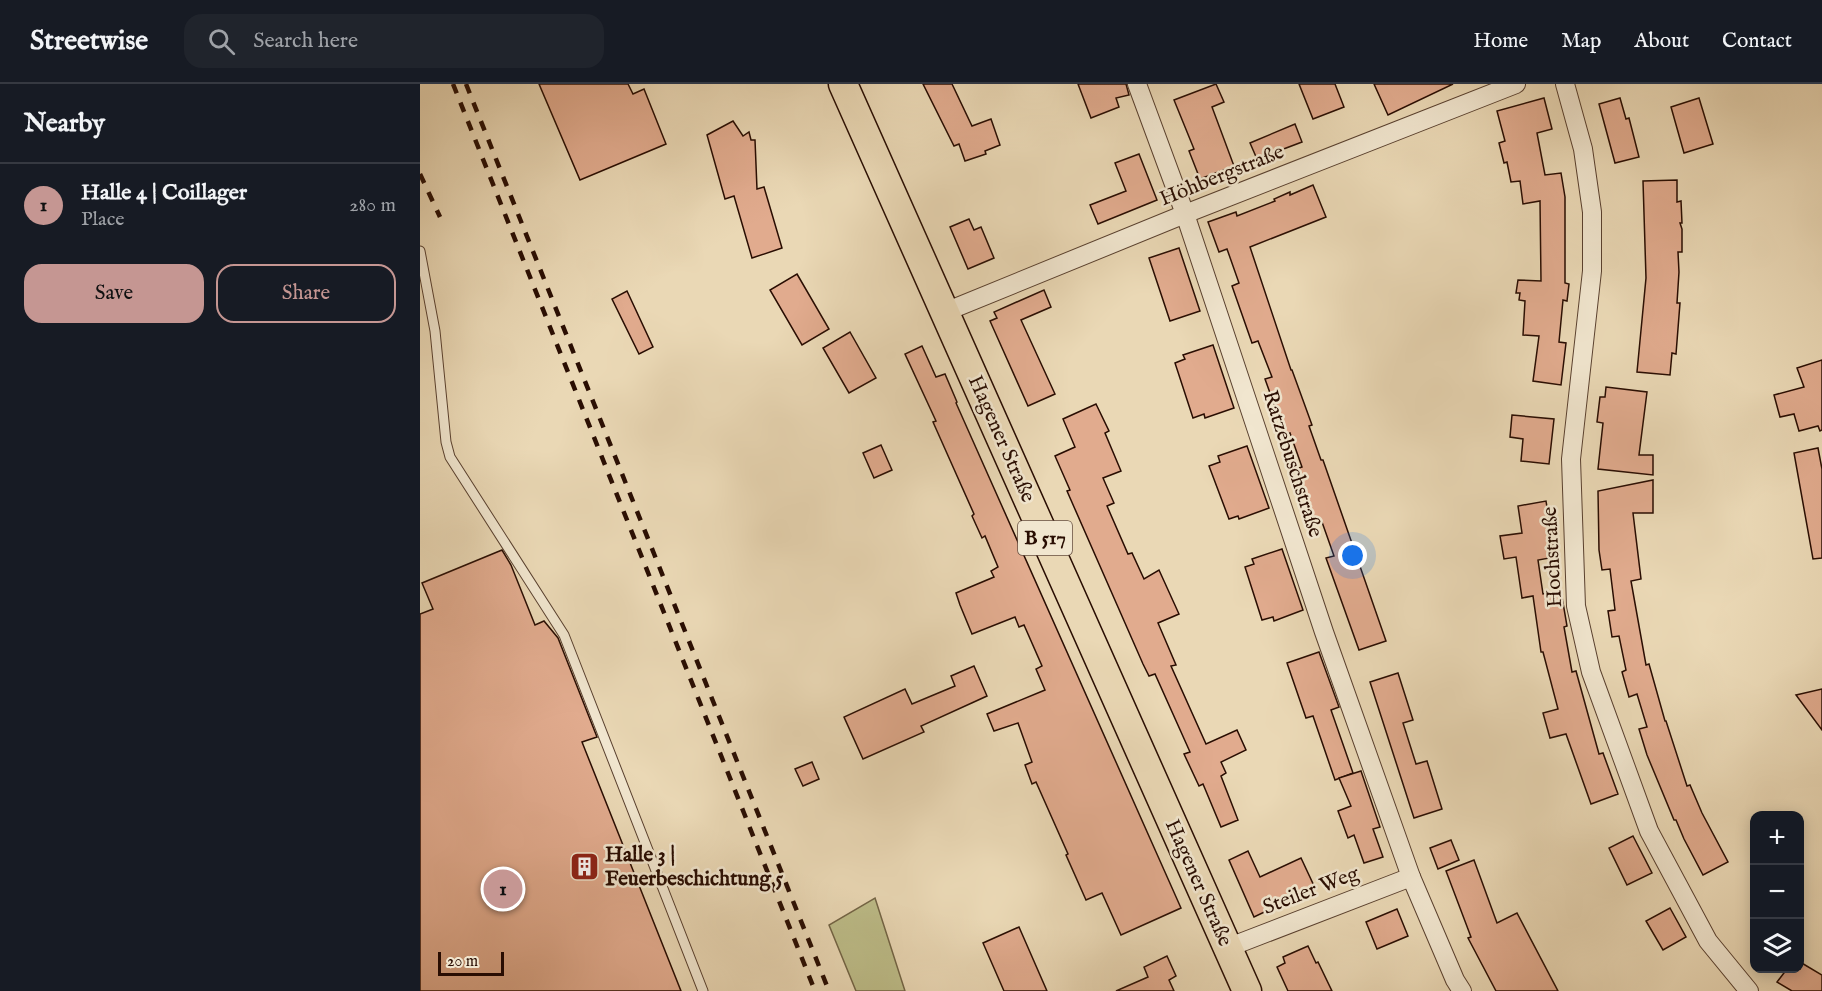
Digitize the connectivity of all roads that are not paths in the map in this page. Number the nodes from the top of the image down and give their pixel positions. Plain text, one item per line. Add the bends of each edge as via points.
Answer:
1 (843, 84) edge
2 (1137, 84) edge
3 (1516, 84) edge
4 (1565, 84) edge
5 (1185, 214) junction
6 (420, 251) edge
7 (945, 312) junction
8 (1411, 876) junction
9 (1227, 948) junction
10 (703, 991) edge
11 (1247, 991) edge
12 (1462, 991) edge
13 (1749, 991) edge

1 - 7 main road, Hagener Straße / B 517
2 - 5 street, Ratzebuschstraße
3 - 5 street, Höhbergstraße
4 - 13 street, Hochstraße via 1583,149 1592,212 1592,271 1571,459 1576,606 1591,672 1649,831 1708,941
5 - 7 street, Höhbergstraße
5 - 8 street, Ratzebuschstraße via 1324,632
6 - 10 lane via 435,331 450,457 564,635
7 - 9 main road, Hagener Straße / B 517
8 - 9 street, Steiler Weg
8 - 12 street, Ratzebuschstraße
9 - 11 main road, Hagener Straße / B 517

